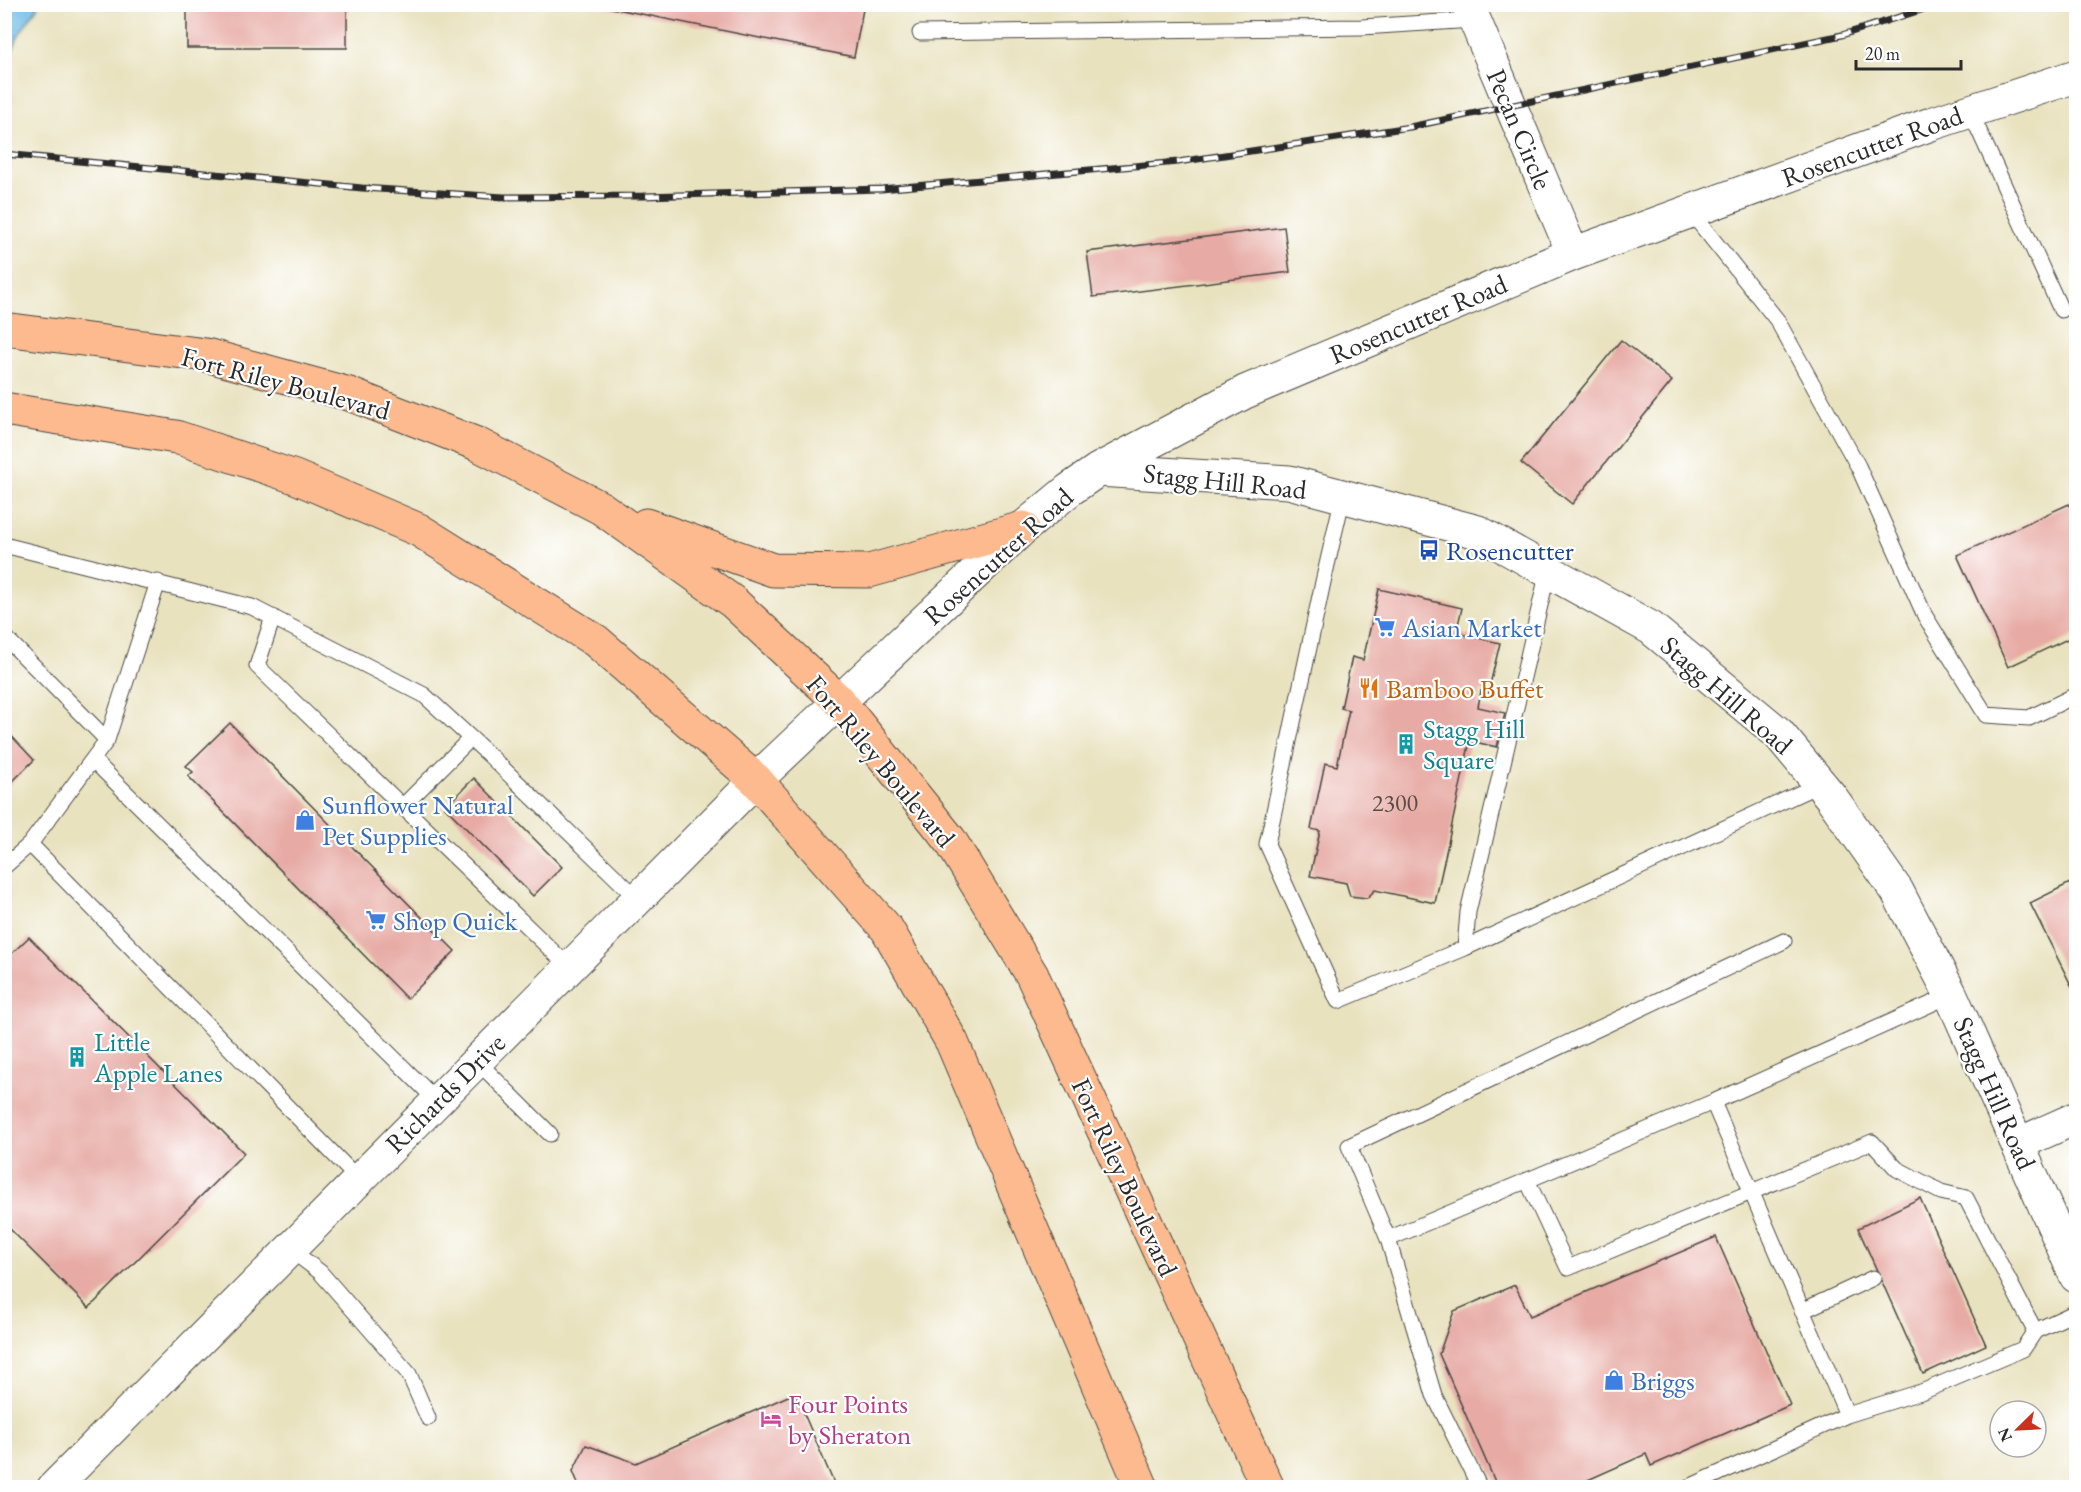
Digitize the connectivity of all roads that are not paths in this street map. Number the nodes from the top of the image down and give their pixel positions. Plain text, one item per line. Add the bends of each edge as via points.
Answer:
1 (1471, 12) edge
2 (920, 33) dead end
3 (2076, 76) edge
4 (1970, 111) junction
5 (1690, 212) junction
6 (1573, 254) junction
7 (2061, 310) dead end
8 (4, 329) edge
9 (4, 409) edge
10 (1098, 470) junction
11 (1343, 496) junction
12 (601, 508) junction
13 (1023, 528) junction
14 (4, 544) edge
15 (1548, 571) junction
16 (158, 582) junction
17 (273, 617) junction
18 (4, 636) edge
19 (2076, 695) edge
20 (838, 701) junction
21 (471, 738) junction
22 (107, 740) junction
23 (93, 760) junction
24 (756, 780) junction
25 (1820, 784) junction
26 (403, 807) junction
27 (30, 844) junction
28 (4, 867) edge
29 (638, 899) junction
30 (1784, 941) dead end
31 (1465, 948) junction
32 (570, 968) junction
33 (1951, 995) junction
34 (477, 1061) junction
35 (437, 1101) junction
36 (1713, 1102) junction
37 (2076, 1118) edge
38 (550, 1134) dead end
39 (2018, 1144) junction
40 (359, 1180) junction
41 (1527, 1180) junction
42 (1751, 1192) junction
43 (1388, 1239) junction
44 (291, 1250) junction
45 (2076, 1276) edge
46 (1873, 1278) dead end
47 (1802, 1311) junction
48 (2076, 1312) edge
49 (2035, 1332) junction
50 (1847, 1415) junction
51 (428, 1418) dead end
52 (53, 1488) edge
53 (1142, 1488) edge
54 (1268, 1488) edge
55 (1480, 1488) edge
56 (1687, 1488) edge

1 - 2 lane via 1350,27
1 - 6 street, Pecan Circle
3 - 4 street, Rosencutter Road
4 - 5 street, Rosencutter Road
4 - 7 lane
5 - 6 street, Rosencutter Road
5 - 19 lane via 1777,320 1858,466 1924,616 1986,715 2029,718
6 - 10 street, Rosencutter Road via 1245,392
8 - 12 highway, Fort Riley Boulevard via 206,355 349,394 477,444
9 - 24 highway via 176,437 295,477 419,530 596,641
10 - 11 street, Stagg Hill Road via 1289,482
10 - 13 street, Rosencutter Road
11 - 15 street, Stagg Hill Road via 1478,532
11 - 31 lane via 1267,844 1338,1001
12 - 13 highway via 773,570 869,571
12 - 20 highway, Fort Riley Boulevard via 733,602
13 - 20 street, Rosencutter Road
14 - 16 lane
15 - 25 street, Stagg Hill Road via 1650,628 1778,733
15 - 31 lane via 1468,912
16 - 17 lane via 252,607
16 - 22 lane
17 - 21 lane via 424,695
17 - 26 lane via 257,666
18 - 22 lane
20 - 24 street, Richards Drive
20 - 54 highway, Fort Riley Boulevard via 950,840 1032,975
21 - 26 lane
21 - 29 lane
22 - 23 lane
23 - 27 lane
23 - 35 lane
24 - 29 street, Richards Drive
24 - 53 highway via 887,929 952,1042
25 - 31 lane
25 - 33 street, Stagg Hill Road via 1897,891
26 - 32 lane
27 - 28 lane
27 - 40 lane
29 - 32 street, Richards Drive
30 - 43 lane via 1349,1146
32 - 34 street, Richards Drive
33 - 36 lane
33 - 39 street, Stagg Hill Road
34 - 35 street, Richards Drive
34 - 38 lane
35 - 40 street, Richards Drive
36 - 41 lane
36 - 42 lane
37 - 39 street
39 - 45 street, Stagg Hill Road
40 - 44 street, Richards Drive
41 - 42 lane via 1568,1268
41 - 43 lane
42 - 47 lane
42 - 49 lane via 1872,1142 1897,1169 1941,1192 1966,1198
43 - 55 lane via 1434,1395
44 - 51 lane via 320,1272 409,1374
44 - 52 street, Richards Drive
46 - 47 lane
47 - 50 lane
48 - 49 lane
49 - 50 lane via 2023,1349 1924,1391
50 - 56 lane

